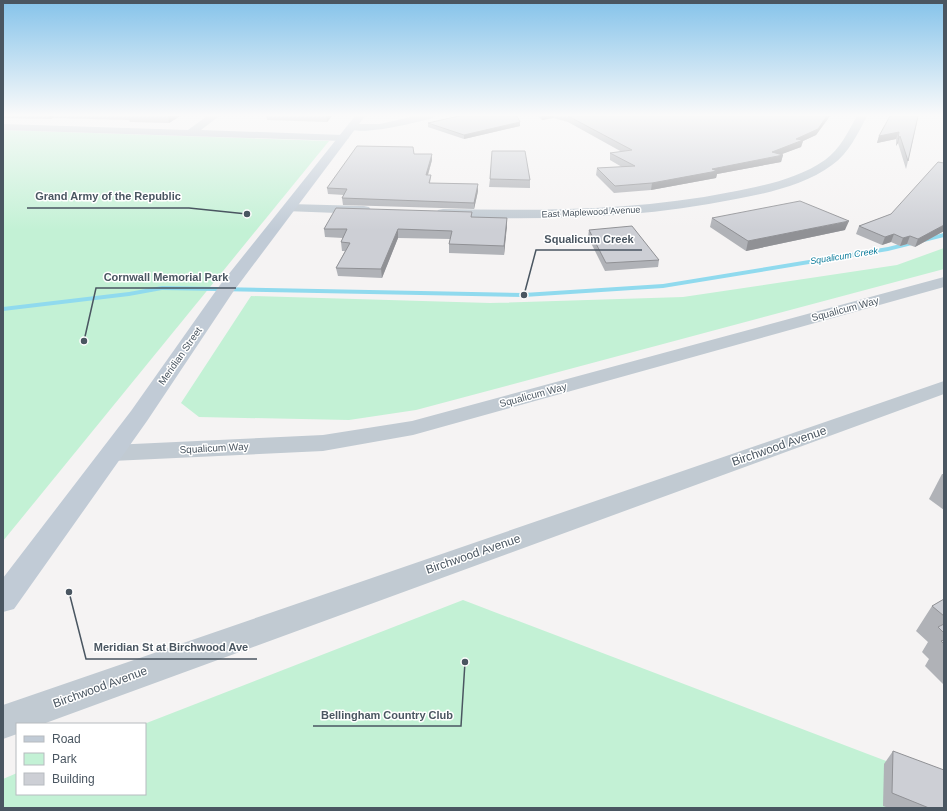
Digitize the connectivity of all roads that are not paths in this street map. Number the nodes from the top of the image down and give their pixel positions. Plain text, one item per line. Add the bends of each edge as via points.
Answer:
1 (331, 154) edge
2 (838, 154) edge
3 (290, 208) junction
4 (377, 211) edge
5 (433, 212) edge
6 (944, 282) edge
7 (944, 387) edge
8 (112, 453) junction
9 (3, 600) edge
10 (3, 722) edge

1 - 3 main road, Meridian Street
2 - 5 street, East Maplewood Avenue via 828,162 789,181 731,196 662,208 530,215
3 - 4 street
3 - 8 main road, Meridian Street via 226,289
6 - 8 street, Squalicum Way via 413,428 323,443
7 - 10 street, Birchwood Avenue
8 - 9 main road, Meridian Street

